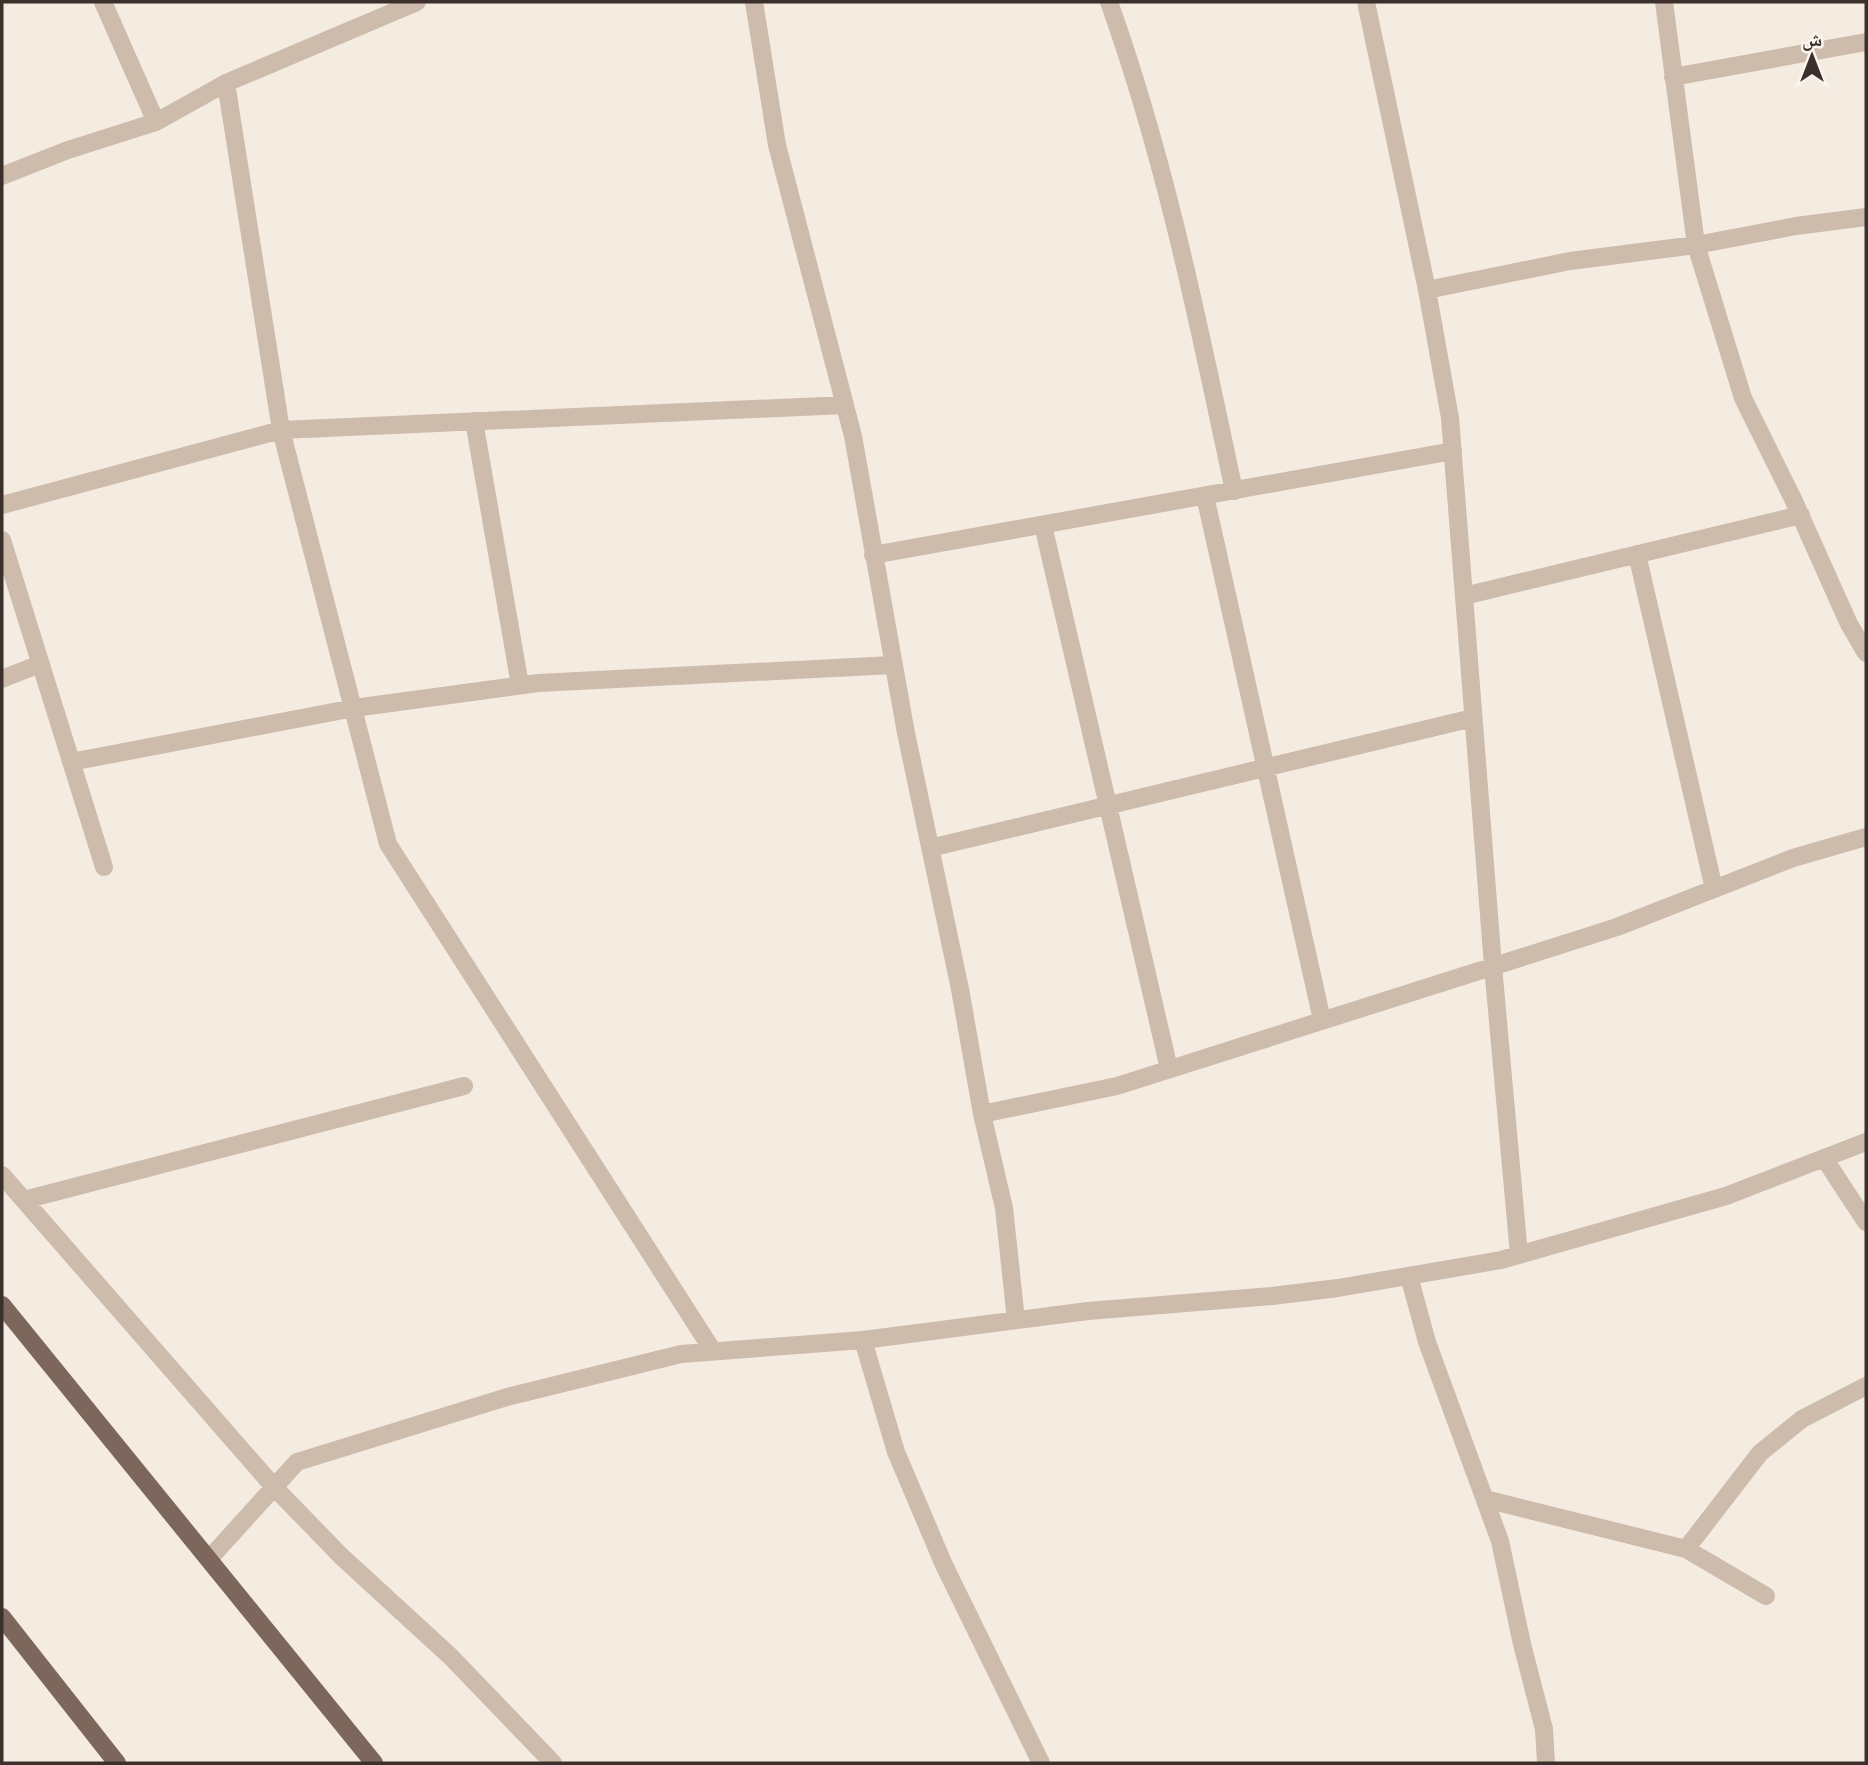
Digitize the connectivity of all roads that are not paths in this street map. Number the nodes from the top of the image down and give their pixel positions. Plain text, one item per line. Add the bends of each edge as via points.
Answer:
1 (103, 2) edge
2 (417, 2) edge
3 (754, 2) edge
4 (1109, 2) edge
5 (1366, 2) edge
6 (1664, 2) edge
7 (1866, 42) edge
8 (1673, 76) junction
9 (226, 83) junction
10 (156, 122) junction
11 (2, 176) edge
12 (1866, 217) edge
13 (1696, 246) junction
14 (1427, 290) junction
15 (845, 405) junction
16 (474, 421) junction
17 (281, 430) junction
18 (1453, 451) junction
19 (1234, 491) junction
20 (1205, 496) junction
21 (2, 505) edge
22 (1801, 515) junction
23 (1042, 525) junction
24 (2, 540) edge
25 (1637, 554) junction
26 (873, 555) junction
27 (1464, 596) junction
28 (1866, 653) edge
29 (40, 664) junction
30 (893, 665) junction
31 (2, 679) edge
32 (520, 685) junction
33 (354, 708) junction
34 (1474, 718) junction
35 (71, 762) junction
36 (1266, 767) junction
37 (1108, 805) junction
38 (1866, 837) edge
39 (930, 848) junction
40 (104, 867) dead end
41 (1714, 889) junction
42 (1493, 966) junction
43 (1322, 1020) junction
44 (1169, 1069) junction
45 (464, 1086) dead end
46 (982, 1114) junction
47 (1866, 1142) edge
48 (1824, 1158) junction
49 (2, 1175) edge
50 (24, 1200) junction
51 (1866, 1223) edge
52 (1518, 1255) junction
53 (1409, 1276) junction
54 (5, 1312) edge
55 (1016, 1320) junction
56 (863, 1340) junction
57 (713, 1351) junction
58 (1866, 1386) edge
59 (274, 1487) junction
60 (1485, 1499) junction
61 (1686, 1549) junction
62 (208, 1559) junction
63 (1766, 1596) dead end
64 (2, 1617) edge
65 (117, 1763) edge
66 (373, 1763) edge
67 (553, 1763) edge
68 (1041, 1763) edge
69 (1546, 1763) edge

1 - 10 street
2 - 9 street
3 - 15 street via 777,145
4 - 19 street via 1137,79 1181,242
5 - 14 street
6 - 8 street
7 - 8 street
8 - 13 street
9 - 10 street
9 - 17 street
10 - 11 street
12 - 13 street
13 - 14 street via 1570,261
13 - 22 street via 1743,398
14 - 18 street
15 - 16 street
15 - 26 street
16 - 17 street
16 - 32 street
17 - 21 street
17 - 33 street
18 - 19 street
18 - 27 street
19 - 20 street
20 - 23 street
20 - 36 street
22 - 25 street
22 - 28 street
23 - 26 street
23 - 37 street
24 - 29 street
25 - 27 street
25 - 41 street
26 - 30 street
27 - 34 street
29 - 31 street
29 - 35 street
30 - 32 street
30 - 39 street
32 - 33 street
33 - 35 street
33 - 57 street via 388,844
34 - 36 street
34 - 42 street
35 - 40 street
36 - 37 street
36 - 43 street
37 - 39 street
37 - 44 street
38 - 41 street via 1793,858
39 - 46 street
41 - 42 street via 1617,927
42 - 43 street
42 - 52 street
43 - 44 street
44 - 46 street via 1117,1086
45 - 50 street
46 - 55 street via 1004,1208
47 - 48 street
48 - 51 street
48 - 52 street via 1726,1196
49 - 50 street
50 - 59 street
52 - 53 street
53 - 55 street via 1338,1289
53 - 60 street via 1427,1342
54 - 62 main road
55 - 56 street
56 - 57 street
56 - 68 street via 896,1452 944,1566
57 - 59 street via 681,1354 507,1397 296,1462
58 - 61 street via 1802,1419 1760,1453
59 - 62 street
59 - 67 street via 451,1657
60 - 61 street
60 - 69 street via 1500,1541 1544,1729
61 - 63 street
62 - 66 main road
64 - 65 main road

